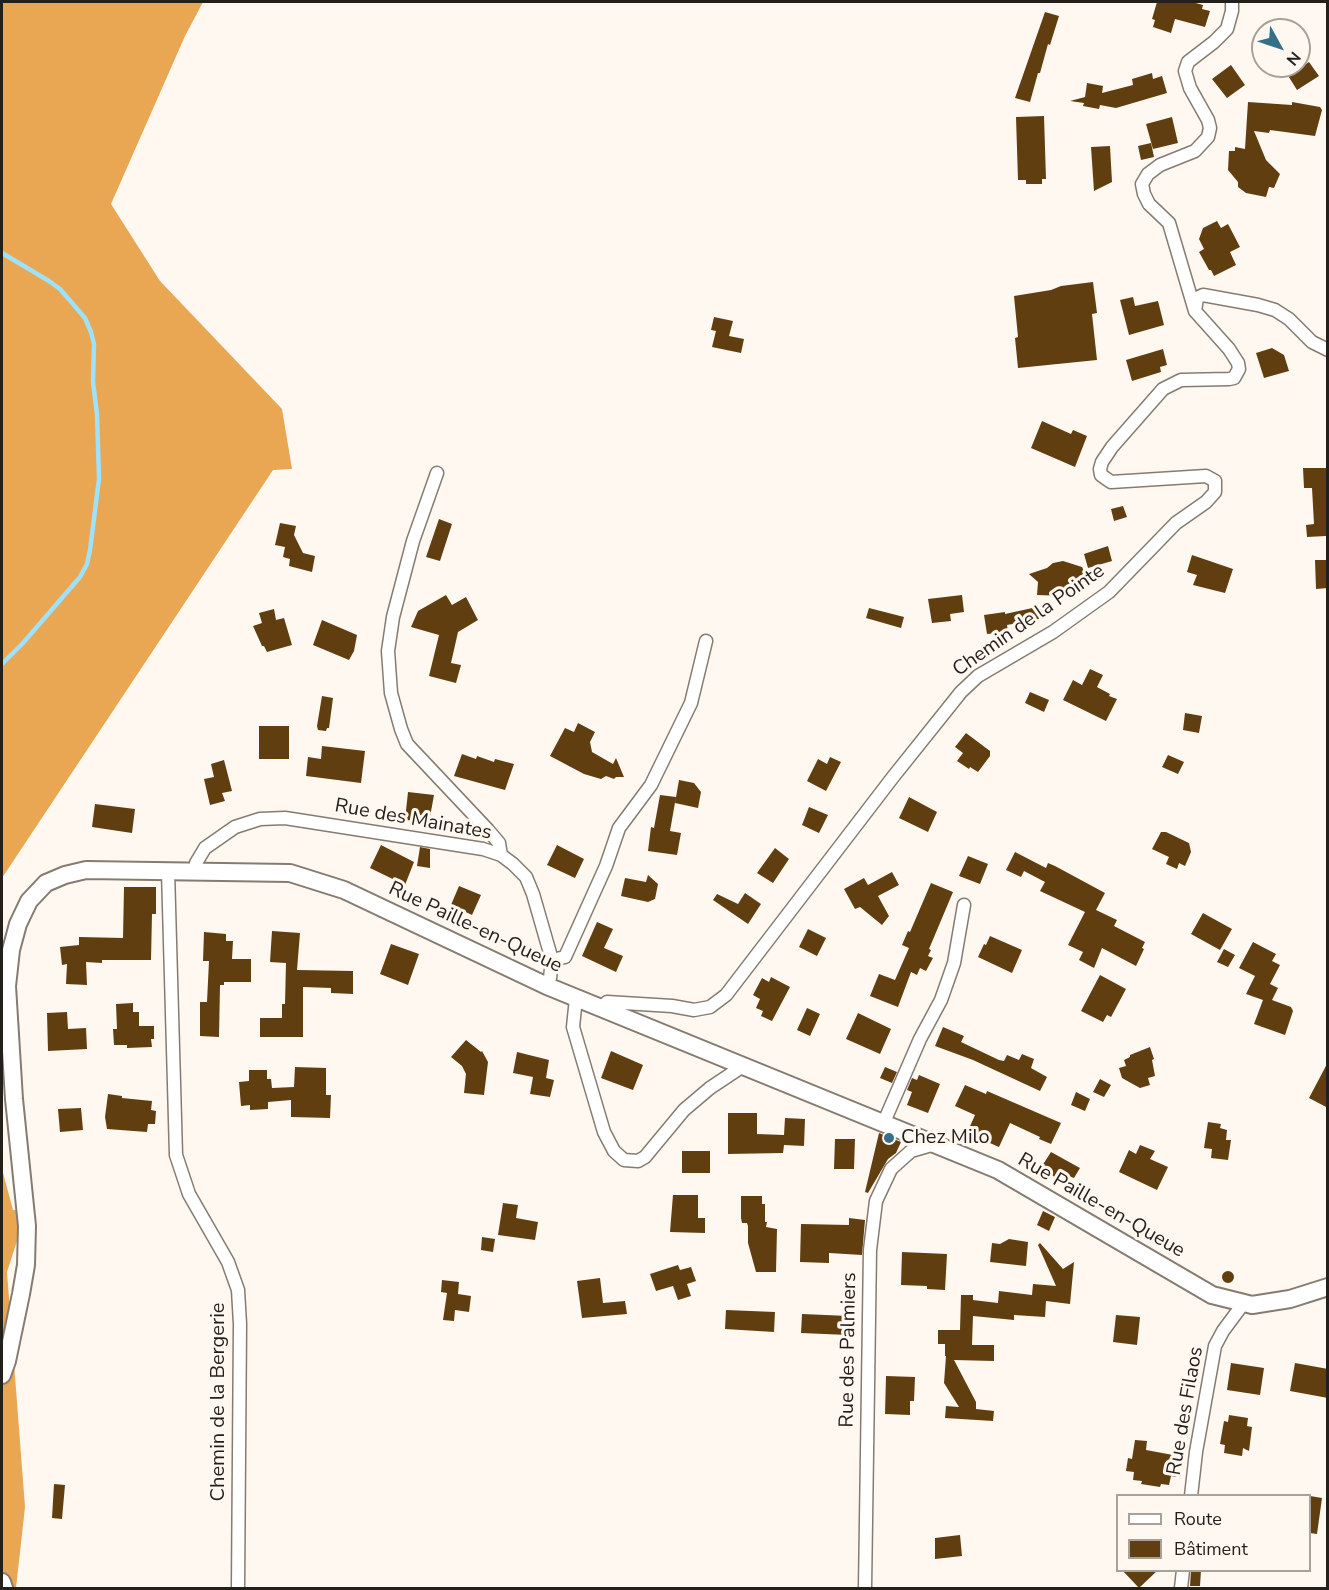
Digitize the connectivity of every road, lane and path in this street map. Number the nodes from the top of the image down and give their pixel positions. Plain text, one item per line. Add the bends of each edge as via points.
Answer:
1 (1232, 2) edge
2 (1195, 311) junction
3 (1328, 350) edge
4 (436, 473) dead end
5 (706, 641) dead end
6 (501, 855) junction
7 (168, 871) junction
8 (196, 871) junction
9 (964, 905) dead end
10 (552, 960) junction
11 (547, 987) junction
12 (576, 999) junction
13 (601, 1009) junction
14 (743, 1066) junction
15 (884, 1122) junction
16 (936, 1143) junction
17 (1327, 1284) edge
18 (1243, 1304) junction
19 (2, 1375) edge
20 (1191, 1494) edge
21 (1183, 1572) edge
22 (2, 1582) edge
23 (4, 1588) edge
24 (238, 1588) edge
25 (865, 1588) edge
26 (1181, 1588) edge

1 - 2 street, Chemin de la Pointe via 1227,28 1188,62 1185,71 1208,120 1208,137 1195,151 1160,165 1142,184 1149,204 1169,223
2 - 3 street via 1197,298 1203,295 1258,305 1275,310 1312,342
2 - 13 street, Chemin de la Pointe via 1229,349 1238,363 1238,373 1229,379 1181,380 1163,388 1112,447 1102,462 1101,475 1111,482 1206,476 1215,481 1215,492 1176,523 1109,592 1053,632 978,676 961,692 726,995 710,1007 694,1010 607,1002
4 - 6 street via 393,617 388,651 391,693 407,744 488,830 499,843
5 - 10 street via 691,703 651,785 619,828 565,957
6 - 8 street, Rue des Mainates via 285,818 260,819 235,827 205,848
6 - 10 street, Rue des Mainates via 526,877
7 - 8 main road, Rue Paille-en-Queue
7 - 19 main road, Rue Paille-en-Queue via 86,870 65,875 45,883 29,901 18,924 7,986 27,1226 26,1265
7 - 24 street, Chemin de la Bergerie via 176,1155 189,1194 228,1262 238,1290
8 - 11 main road, Rue Paille-en-Queue via 290,873 333,887
9 - 15 street via 954,963 944,991
10 - 11 street, Rue des Mainates
11 - 12 main road, Rue Paille-en-Queue
12 - 13 main road, Rue Paille-en-Queue
12 - 14 street via 573,1027 604,1132 624,1160 645,1157 684,1110
13 - 14 main road, Rue Paille-en-Queue
14 - 15 main road, Rue Paille-en-Queue
15 - 16 main road, Rue Paille-en-Queue
16 - 18 main road, Rue Paille-en-Queue via 998,1170 1212,1295
16 - 25 street, Rue des Palmiers via 911,1151 891,1169 876,1201 870,1250
17 - 18 main road, Rue Paille-en-Queue via 1290,1299
18 - 20 street, Rue des Filaos via 1215,1346
21 - 26 street
22 - 23 main road

